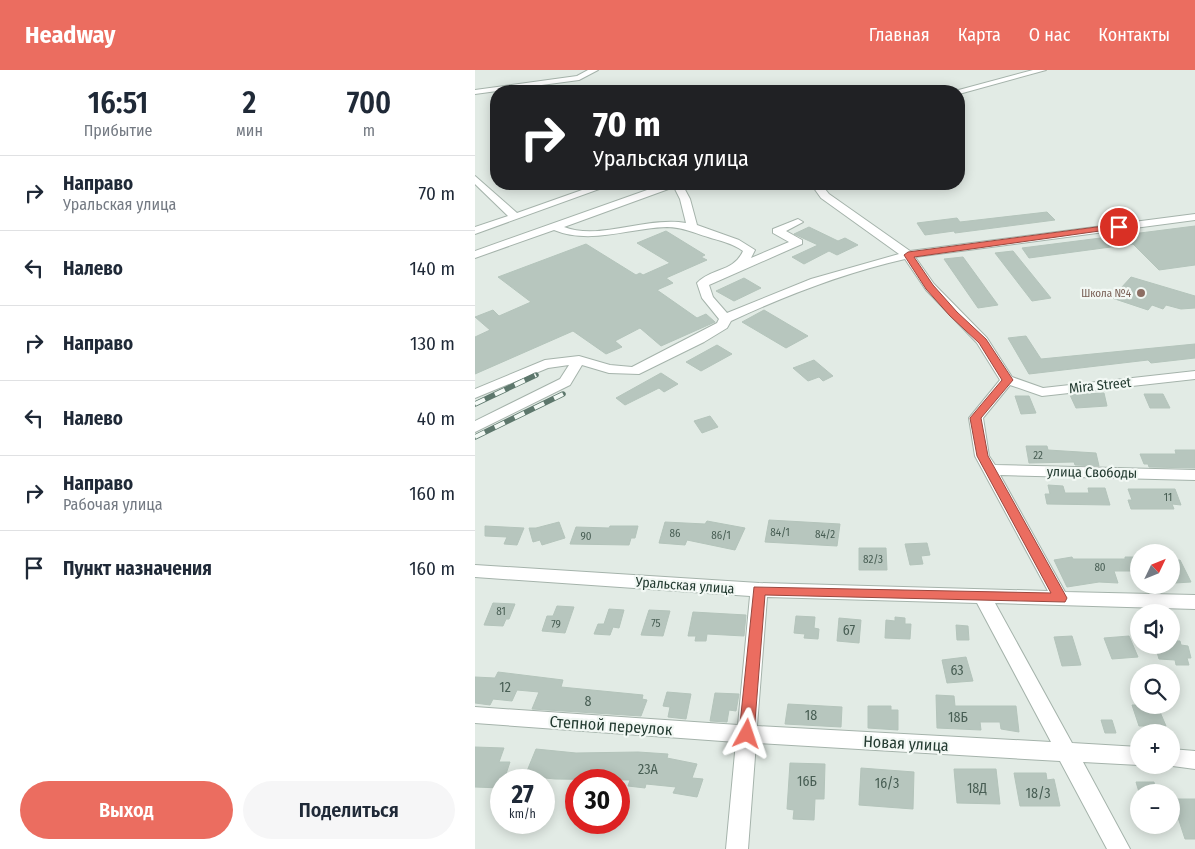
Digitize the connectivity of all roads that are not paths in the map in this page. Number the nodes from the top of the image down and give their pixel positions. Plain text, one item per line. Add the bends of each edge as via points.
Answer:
1 (567, 70) edge
2 (594, 70) edge
3 (1042, 70) edge
4 (579, 78) junction
5 (527, 85) edge
6 (490, 90) edge
7 (965, 90) edge
8 (475, 92) edge
9 (475, 180) edge
10 (592, 190) edge
11 (657, 190) edge
12 (680, 190) edge
13 (820, 190) edge
14 (515, 217) junction
15 (1195, 217) edge
16 (798, 222) dead end
17 (555, 227) junction
18 (692, 227) junction
19 (475, 231) edge
20 (475, 255) edge
21 (908, 255) junction
22 (733, 271) junction
23 (725, 319) junction
24 (579, 360) junction
25 (1195, 375) edge
26 (1007, 380) junction
27 (475, 394) edge
28 (475, 427) edge
29 (990, 470) junction
30 (1195, 475) edge
31 (475, 571) edge
32 (759, 590) junction
33 (982, 596) junction
34 (1060, 598) junction
35 (1195, 602) edge
36 (475, 715) edge
37 (747, 734) junction
38 (1066, 751) junction
39 (1130, 755) edge
40 (1180, 759) edge
41 (1195, 760) edge
42 (737, 849) edge
43 (1119, 849) edge

1 - 4 street
2 - 4 street
3 - 7 street
4 - 5 street
6 - 8 street
9 - 14 street
10 - 14 street
11 - 17 street
12 - 18 street
13 - 21 street
14 - 19 street
15 - 21 street
16 - 22 street via 777,231 798,242
17 - 18 street via 565,233 581,233 667,224
17 - 20 street
18 - 22 street via 740,242 749,250 745,260
21 - 23 street via 875,262 810,284
21 - 26 street via 930,287 983,341
22 - 23 street via 703,283 706,296
23 - 24 street via 723,325 699,339 634,370 609,369
24 - 27 street via 545,364
24 - 28 street via 565,382
25 - 26 street, Mira Street via 1042,392
26 - 29 street via 976,418 982,456
29 - 30 street, улица Свободы
29 - 34 street
31 - 32 street, Уральская улица
32 - 33 street, Уральская улица
32 - 37 street
33 - 34 street, Уральская улица
33 - 38 street
34 - 35 street, Уральская улица
36 - 37 street, Степной переулок
37 - 38 street, Новая улица
37 - 42 street
38 - 39 street, Новая улица
38 - 43 street
40 - 41 street

